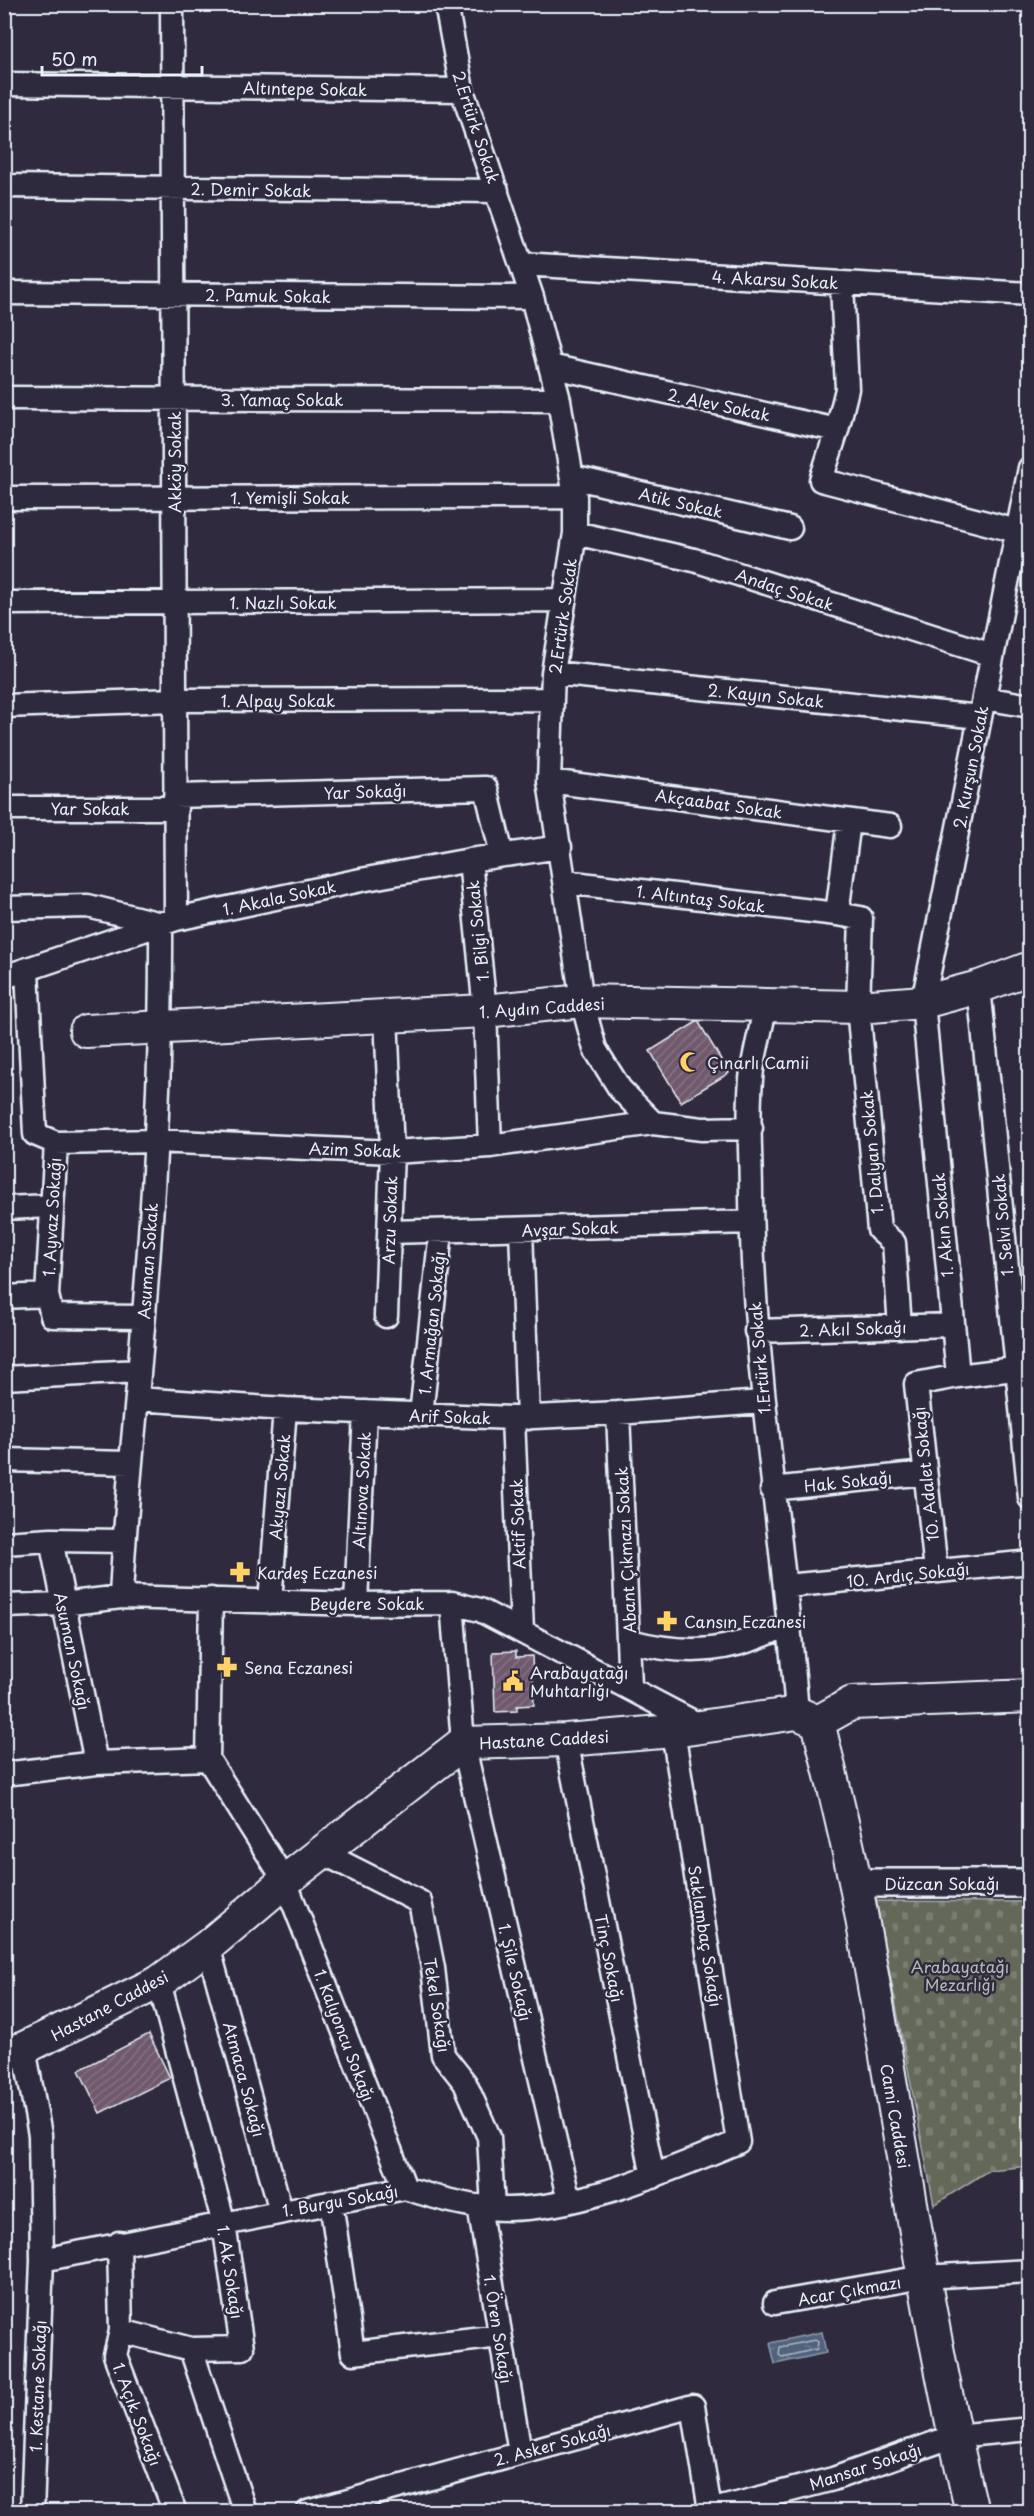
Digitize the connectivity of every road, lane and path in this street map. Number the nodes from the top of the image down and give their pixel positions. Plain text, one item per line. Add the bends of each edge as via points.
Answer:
1 (172, 4) edge
2 (446, 4) edge
3 (4, 84) edge
4 (172, 87) junction
5 (462, 90) junction
6 (4, 186) edge
7 (173, 188) junction
8 (497, 191) junction
9 (520, 264) junction
10 (842, 283) junction
11 (4, 292) edge
12 (173, 294) junction
13 (1029, 294) edge
14 (532, 297) junction
15 (550, 366) junction
16 (4, 398) edge
17 (174, 398) junction
18 (559, 400) junction
19 (837, 430) junction
20 (1029, 468) edge
21 (573, 487) junction
22 (4, 498) edge
23 (174, 498) junction
24 (790, 528) dead end
25 (1017, 531) junction
26 (575, 533) junction
27 (562, 600) junction
28 (175, 602) junction
29 (4, 603) edge
30 (992, 655) junction
31 (553, 673) junction
32 (551, 699) junction
33 (175, 700) junction
34 (4, 706) edge
35 (1029, 706) edge
36 (982, 707) junction
37 (549, 781) junction
38 (176, 802) junction
39 (4, 808) edge
40 (849, 821) junction
41 (890, 826) dead end
42 (560, 847) junction
43 (502, 855) junction
44 (470, 860) junction
45 (565, 882) junction
46 (4, 909) edge
47 (837, 914) junction
48 (169, 922) junction
49 (1029, 968) edge
50 (27, 970) junction
51 (4, 977) edge
52 (979, 987) junction
53 (582, 1001) junction
54 (923, 1002) junction
55 (766, 1003) junction
56 (858, 1007) junction
57 (485, 1011) junction
58 (386, 1016) junction
59 (162, 1028) junction
60 (86, 1031) dead end
61 (653, 1123) junction
62 (751, 1128) junction
63 (156, 1142) junction
64 (56, 1143) junction
65 (490, 1146) junction
66 (392, 1152) junction
67 (51, 1206) junction
68 (4, 1208) edge
69 (752, 1222) junction
70 (521, 1230) junction
71 (389, 1232) junction
72 (441, 1232) junction
73 (47, 1295) junction
74 (4, 1297) edge
75 (386, 1316) dead end
76 (142, 1317) junction
77 (951, 1325) junction
78 (900, 1327) junction
79 (756, 1331) junction
80 (1022, 1368) edge
81 (139, 1371) junction
82 (958, 1376) junction
83 (4, 1378) edge
84 (137, 1399) junction
85 (762, 1402) junction
86 (285, 1409) junction
87 (365, 1412) junction
88 (618, 1413) junction
89 (421, 1415) junction
90 (520, 1418) junction
91 (4, 1460) edge
92 (129, 1463) junction
93 (925, 1473) junction
94 (772, 1489) junction
95 (1029, 1498) edge
96 (51, 1540) junction
97 (124, 1541) junction
98 (4, 1543) edge
99 (1029, 1562) edge
100 (936, 1571) junction
101 (787, 1586) junction
102 (121, 1597) junction
103 (211, 1599) junction
104 (270, 1602) junction
105 (63, 1604) junction
106 (356, 1604) junction
107 (452, 1604) junction
108 (4, 1606) edge
109 (790, 1623) junction
110 (522, 1631) junction
111 (630, 1641) junction
112 (630, 1686) junction
113 (1029, 1696) edge
114 (807, 1717) junction
115 (687, 1728) junction
116 (566, 1740) junction
117 (463, 1743) junction
118 (208, 1759) junction
119 (96, 1763) junction
120 (4, 1774) edge
121 (322, 1853) junction
122 (285, 1881) junction
123 (1029, 1883) edge
124 (855, 1884) junction
125 (208, 1946) junction
126 (159, 1982) junction
127 (14, 2051) edge
128 (738, 2142) joint
129 (653, 2177) junction
130 (405, 2188) junction
131 (569, 2200) junction
132 (331, 2202) junction
133 (486, 2207) junction
134 (281, 2211) junction
135 (224, 2224) junction
136 (118, 2243) junction
137 (42, 2260) junction
138 (1029, 2271) edge
139 (923, 2277) junction
140 (775, 2303) dead end
141 (121, 2331) junction
142 (501, 2336) junction
143 (191, 2349) junction
144 (1029, 2429) edge
145 (954, 2436) junction
146 (520, 2453) junction
147 (32, 2511) edge
148 (174, 2511) edge
149 (245, 2511) edge
150 (308, 2511) edge
151 (708, 2511) edge
152 (972, 2511) edge

1 - 4 street, Akköy Sokak
2 - 5 street, 2.Ertürk Sokak
3 - 4 street, Altıntepe Sokak
4 - 5 street, Altıntepe Sokak
4 - 7 street, Akköy Sokak
5 - 8 street, 2.Ertürk Sokak
6 - 7 street, 2. Demir Sokak
7 - 8 street, 2. Demir Sokak
7 - 12 street, Akköy Sokak
8 - 9 street, 2.Ertürk Sokak
9 - 10 street, 4. Akarsu Sokak
9 - 14 street, 2.Ertürk Sokak
10 - 13 street, 4. Akarsu Sokak
10 - 19 street via 847,389
11 - 12 street, 2. Pamuk Sokak
12 - 14 street, 2. Pamuk Sokak
12 - 17 street, Akköy Sokak
14 - 15 street, 2.Ertürk Sokak
15 - 18 street, 2.Ertürk Sokak
15 - 19 street, 2. Alev Sokak
16 - 17 street, 3. Yamaç Sokak
17 - 18 street, 3. Yamaç Sokak
17 - 23 street, Akköy Sokak
18 - 21 street, 2.Ertürk Sokak
19 - 25 street via 821,480
20 - 25 street, 2. Kurşun Sokak
21 - 23 street, 1. Yemişli Sokak
21 - 24 street, Atik Sokak
21 - 26 street, 2.Ertürk Sokak
22 - 23 street, 1. Yemişli Sokak
23 - 28 street, Akköy Sokak
25 - 30 street, 2. Kurşun Sokak
26 - 27 street, 2.Ertürk Sokak
26 - 30 street, Andaç Sokak via 694,560
27 - 28 street, 1. Nazlı Sokak
27 - 31 street, 2.Ertürk Sokak
28 - 29 street, 1. Nazlı Sokak
28 - 33 street, Akköy Sokak
30 - 36 street, 2. Kurşun Sokak
31 - 32 street, 2.Ertürk Sokak
31 - 36 street, 2. Kayın Sokak
32 - 33 street, 1. Alpay Sokak
32 - 37 street, 2.Ertürk Sokak
33 - 34 street, 1. Alpay Sokak
33 - 38 street, Akköy Sokak
35 - 36 street, 2. Kayın Sokak
36 - 54 street, 2. Kurşun Sokak
37 - 40 street, Akçaabat Sokak
37 - 42 street, 2.Ertürk Sokak
38 - 39 street, Yar Sokak
38 - 43 street, Yar Sokağı via 486,788
38 - 48 street, Akköy Sokak
40 - 41 street, Akçaabat Sokak
40 - 47 street
42 - 43 street, 1. Akala Sokak
42 - 45 street, 2.Ertürk Sokak
43 - 44 street, 1. Akala Sokak
44 - 48 street, 1. Akala Sokak
44 - 57 street, 1. Bilgi Sokak
45 - 47 street, 1. Altıntaş Sokak
45 - 53 street, 2.Ertürk Sokak
46 - 48 street via 88,906
47 - 56 street, 1. Altıntaş Sokak via 861,918
48 - 50 street, 1. Akala Sokak
48 - 59 street, Asuman Sokak
49 - 52 main road, 1. Aydın Caddesi
50 - 51 street, 1. Akala Sokak
50 - 64 street, 1. Ayvaz Sokağı via 35,1134
52 - 54 main road, 1. Aydın Caddesi
52 - 80 street, 1. Selvi Sokak
53 - 55 main road, 1. Aydın Caddesi
53 - 57 main road, 1. Aydın Caddesi
53 - 61 street, 2.Ertürk Sokak via 595,1049 620,1089
54 - 56 main road, 1. Aydın Caddesi
54 - 77 street, 1. Akın Sokak
55 - 56 main road, 1. Aydın Caddesi
55 - 62 street, 1.Ertürk Sokak via 752,1071
56 - 78 street, 1. Dalyan Sokak via 879,1230 894,1243
57 - 58 main road, 1. Aydın Caddesi
57 - 65 street, 1. Bilgi Sokak
58 - 59 main road, 1. Aydın Caddesi
58 - 66 street, Arzu Sokak
59 - 60 main road, 1. Aydın Caddesi
59 - 63 street, Asuman Sokak
61 - 62 street via 702,1129
61 - 65 street, Azim Sokak
62 - 69 street, 1.Ertürk Sokak
63 - 64 street, Azim Sokak
63 - 66 street, Azim Sokak
63 - 76 street, Asuman Sokak
64 - 67 street, 1. Ayvaz Sokağı
65 - 66 street, Azim Sokak
66 - 71 street, Arzu Sokak
67 - 68 street
67 - 73 street, 1. Ayvaz Sokağı
69 - 70 street, Avşar Sokak
69 - 79 street, 1.Ertürk Sokak
70 - 72 street, Avşar Sokak
70 - 90 street, Aktif Sokak
71 - 72 street, Avşar Sokak
71 - 75 street, Arzu Sokak
72 - 89 street, 1. Armağan Sokağı
73 - 74 street
73 - 76 street, 1. Ayvaz Sokağı via 52,1316
76 - 81 street, Asuman Sokak
77 - 78 street, 2. Akıl Sokağı
77 - 82 street, 1. Akın Sokak
78 - 79 street, 2. Akıl Sokağı
79 - 85 street, 1.Ertürk Sokak
80 - 82 street
80 - 95 street, 1. Selvi Sokak
81 - 83 street
81 - 84 street, Asuman Sokak
82 - 93 street, 10. Adalet Sokağı via 916,1384
84 - 86 street, Arif Sokak
84 - 92 street, Asuman Sokak
85 - 88 street, Arif Sokak
85 - 94 street, 1.Ertürk Sokak
86 - 87 street, Arif Sokak
86 - 104 street, Akyazı Sokak
87 - 89 street, Arif Sokak
87 - 106 street, Altınova Sokak
88 - 90 street, Arif Sokak
88 - 111 street, Abant Çıkmazı Sokak
89 - 90 street, Arif Sokak
90 - 110 street, Aktif Sokak
91 - 92 street
92 - 97 street, Asuman Sokak
93 - 94 street, Hak Sokağı
93 - 100 street, 10. Adalet Sokağı
94 - 101 street, 1.Ertürk Sokak
96 - 97 street
96 - 98 street
96 - 105 street, Asuman Sokağı
97 - 102 street, Asuman Sokak
99 - 100 street, 10. Ardıç Sokağı
100 - 101 street, 10. Ardıç Sokağı
101 - 109 street, 1.Ertürk Sokak
102 - 103 street, Beydere Sokak
102 - 105 street, Beydere Sokak
103 - 104 street, Beydere Sokak
103 - 118 street
104 - 106 street, Beydere Sokak
105 - 108 street, Beydere Sokak
105 - 119 street, Asuman Sokağı
106 - 107 street, Beydere Sokak
107 - 110 street, Beydere Sokak via 480,1610
107 - 117 street, 1. Şile Sokağı
109 - 111 street via 745,1643 707,1651
109 - 114 street, 1.Ertürk Sokak
110 - 112 street, Beydere Sokak
111 - 112 street, Abant Çıkmazı Sokak
112 - 115 street, Beydere Sokak
113 - 114 main road, Hastane Caddesi via 852,1703
114 - 115 main road, Hastane Caddesi
114 - 124 main road, Cami Caddesi
115 - 116 main road, Hastane Caddesi
115 - 128 street, Saklambaç Sokağı
116 - 117 main road, Hastane Caddesi
116 - 129 street, Tinç Sokağı
117 - 121 main road, Hastane Caddesi
117 - 131 street, 1. Şile Sokağı
118 - 119 street
118 - 122 street, 1. Kalyoncu Sokağı
119 - 120 street
121 - 122 main road, Hastane Caddesi
121 - 133 street, Tekel Sokağı via 420,1902 433,1968 443,2055 465,2083 489,2137
122 - 125 main road, Hastane Caddesi
122 - 130 street, 1. Kalyoncu Sokağı
123 - 124 street, Düzcan Sokağı
124 - 139 main road, Cami Caddesi
125 - 126 main road, Hastane Caddesi
125 - 134 street, Atmaca Sokağı
126 - 127 main road, Hastane Caddesi
126 - 135 street, 1. Ak Sokağı
127 - 137 street, 1. Kestane Sokağı via 40,2135
128 - 129 street, 1. Burgu Sokağı
129 - 131 street, 1. Burgu Sokağı
130 - 132 street, 1. Burgu Sokağı
130 - 133 street, 1. Burgu Sokağı
131 - 133 street, 1. Burgu Sokağı
132 - 134 street, 1. Burgu Sokağı
132 - 142 street via 353,2354
133 - 142 street, 1. Ören Sokağı
134 - 135 street, 1. Burgu Sokağı
135 - 136 street, 1. Burgu Sokağı
135 - 143 street, 1. Ak Sokağı via 242,2348
136 - 137 street, 1. Burgu Sokağı
136 - 141 street, 1. Açık Sokağı
137 - 147 street, 1. Kestane Sokağı
138 - 139 street, Acar Çıkmazı
139 - 140 street, Acar Çıkmazı
139 - 145 main road, Cami Caddesi
141 - 143 street
141 - 148 street, 1. Açık Sokağı via 115,2355
142 - 146 street, 1. Ören Sokağı
143 - 149 street
144 - 145 street, Mansar Sokağı
145 - 151 street, Mansar Sokağı via 833,2480
145 - 152 main road, Cami Caddesi
146 - 150 street, 2. Asker Sokağı
146 - 151 street, 2. Asker Sokağı via 693,2406

